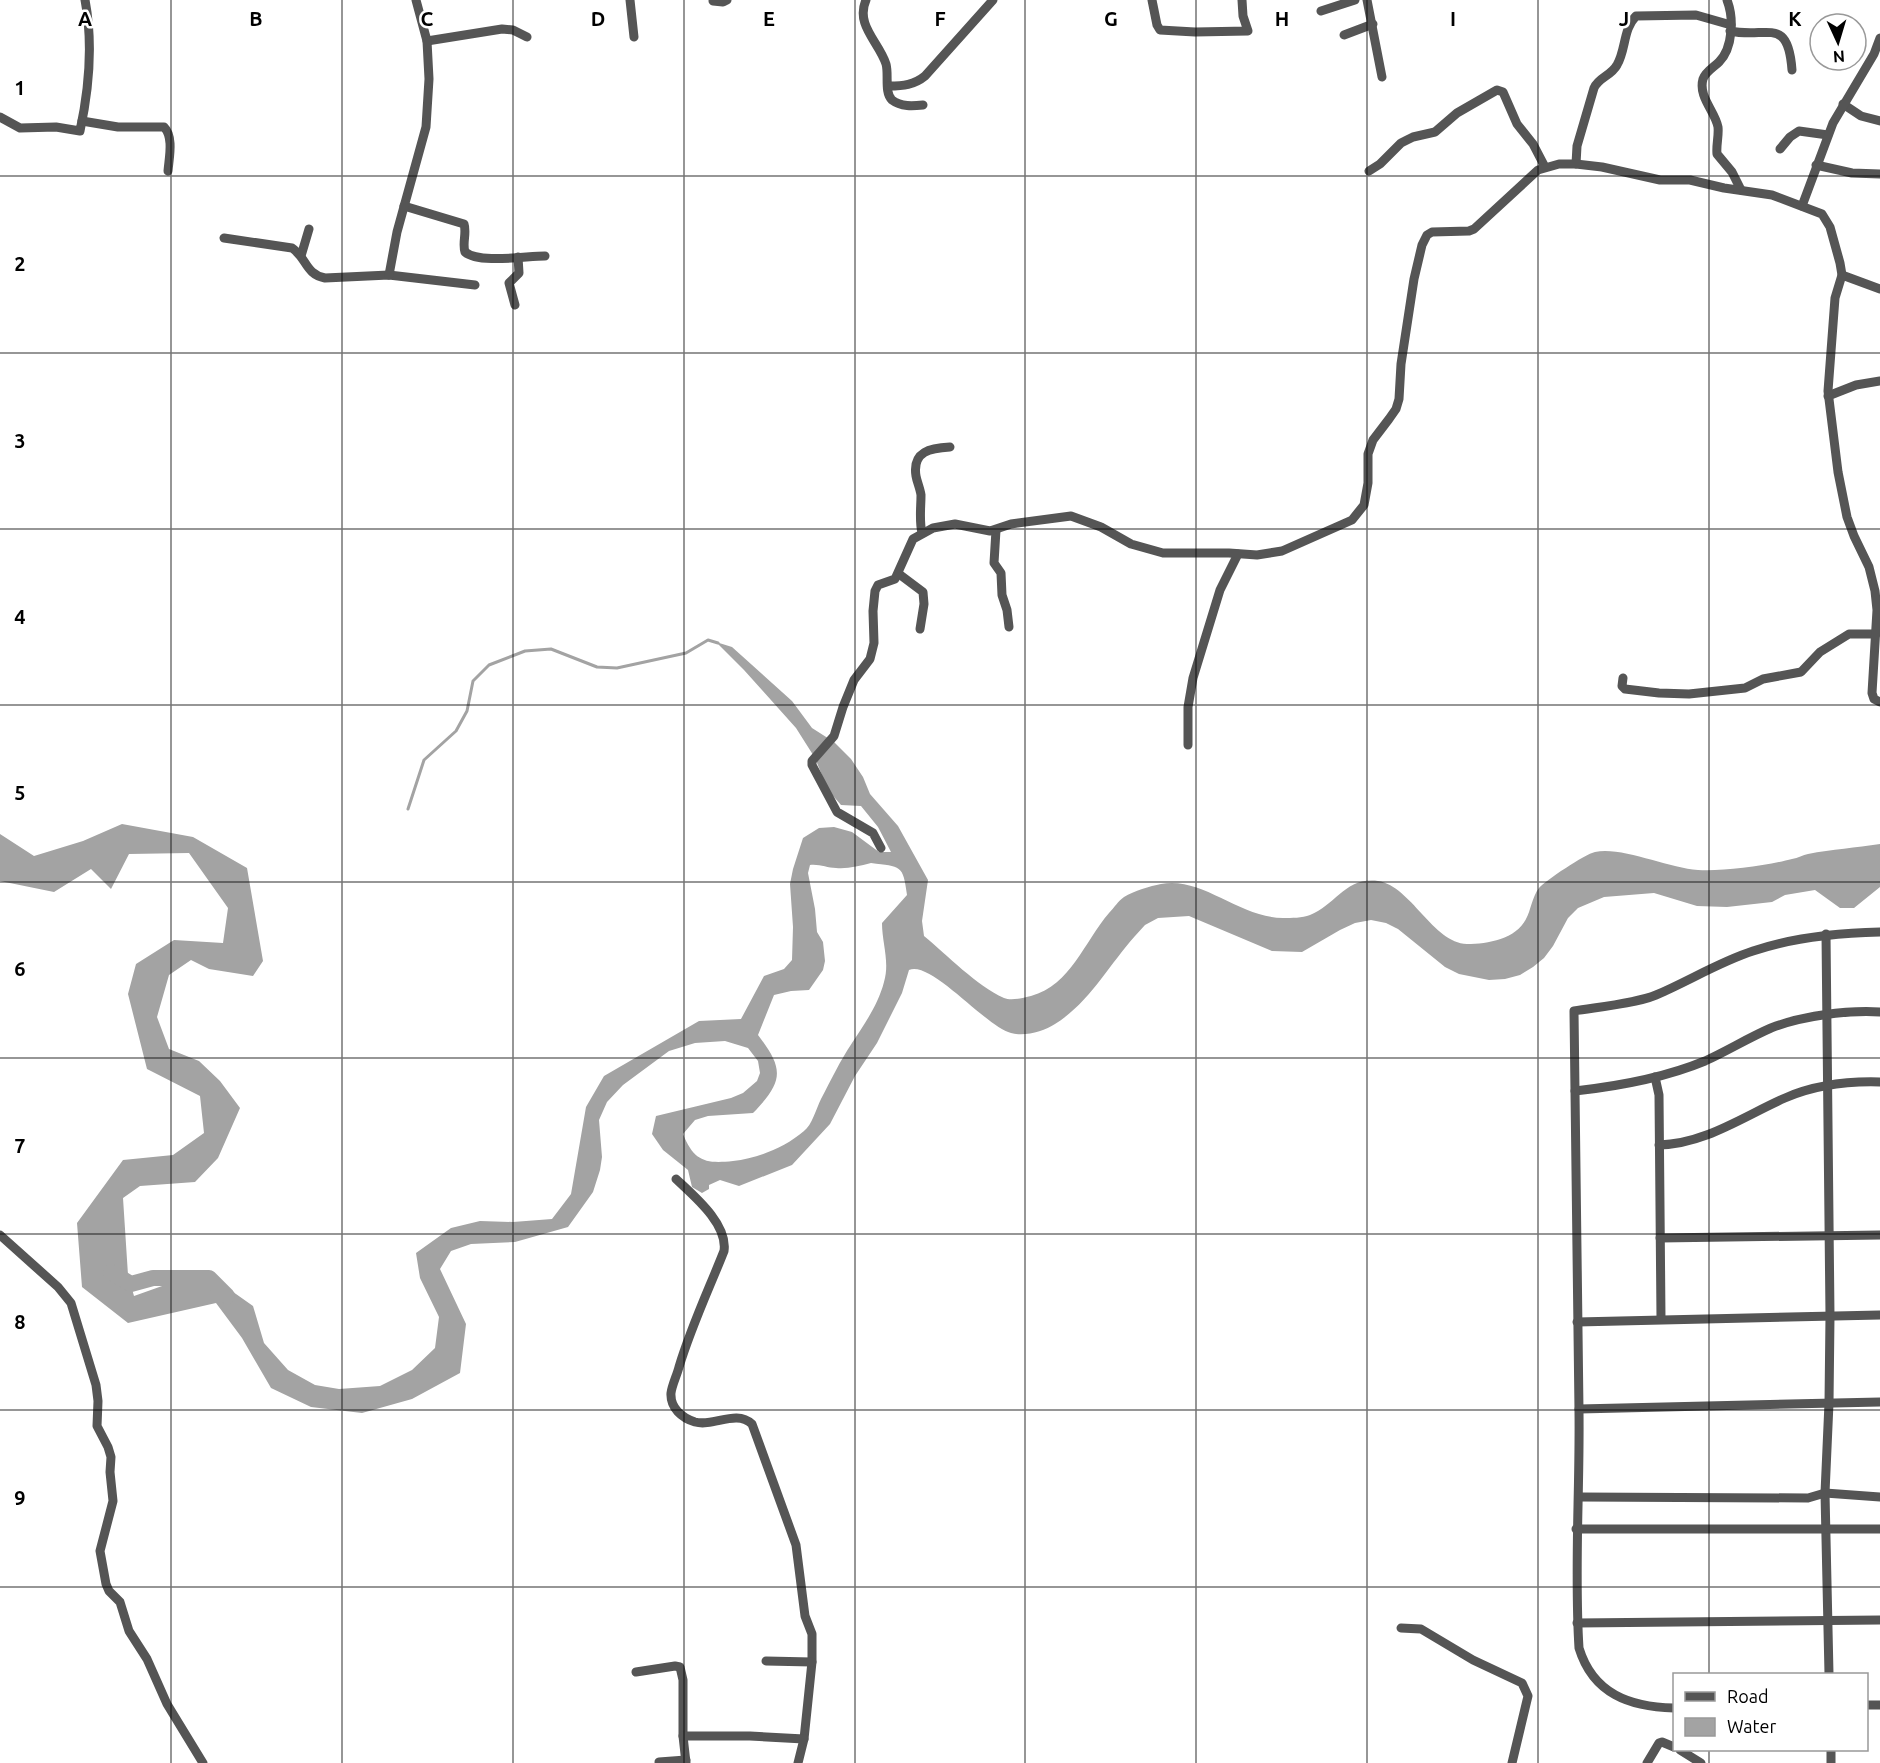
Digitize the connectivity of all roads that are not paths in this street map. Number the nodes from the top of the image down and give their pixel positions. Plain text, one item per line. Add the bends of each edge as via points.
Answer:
1 (85, 0) edge
2 (416, 0) edge
3 (630, 0) edge
4 (727, 0) edge
5 (866, 0) edge
6 (993, 0) edge
7 (1152, 0) edge
8 (1242, 0) edge
9 (1355, 0) edge
10 (1367, 0) edge
11 (1727, 0) edge
12 (713, 2) dead end
13 (1321, 11) dead end
14 (1373, 24) junction
15 (1731, 28) junction
16 (1344, 35) dead end
17 (526, 37) dead end
18 (634, 37) dead end
19 (1880, 38) edge
20 (427, 41) junction
21 (1792, 70) dead end
22 (1382, 77) dead end
23 (889, 86) junction
24 (1843, 104) junction
25 (924, 105) dead end
26 (0, 117) edge
27 (82, 121) junction
28 (1880, 121) edge
29 (1828, 135) junction
30 (1780, 149) dead end
31 (1576, 164) junction
32 (1816, 165) junction
33 (1545, 167) junction
34 (168, 171) dead end
35 (1369, 171) dead end
36 (1880, 174) edge
37 (1740, 190) junction
38 (404, 206) junction
39 (1802, 206) junction
40 (309, 229) dead end
41 (224, 238) dead end
42 (301, 256) junction
43 (545, 256) dead end
44 (518, 257) junction
45 (389, 275) junction
46 (1842, 275) junction
47 (475, 285) dead end
48 (1880, 289) edge
49 (516, 305) dead end
50 (1880, 381) edge
51 (1828, 396) junction
52 (950, 447) dead end
53 (996, 530) junction
54 (922, 533) junction
55 (1238, 554) junction
56 (899, 573) junction
57 (1010, 627) dead end
58 (920, 629) dead end
59 (1876, 634) junction
60 (1623, 678) dead end
61 (1880, 702) edge
62 (1188, 745) dead end
63 (881, 848) dead end
64 (1880, 932) edge
65 (1826, 934) junction
66 (1880, 1012) edge
67 (1827, 1016) junction
68 (1656, 1077) junction
69 (1880, 1082) edge
70 (1827, 1086) junction
71 (1575, 1091) junction
72 (1659, 1144) junction
73 (675, 1179) dead end
74 (1829, 1235) junction
75 (1880, 1235) edge
76 (0, 1236) edge
77 (1660, 1238) junction
78 (1880, 1315) edge
79 (1830, 1316) junction
80 (1661, 1318) junction
81 (1577, 1322) junction
82 (1880, 1402) edge
83 (1829, 1403) junction
84 (1579, 1409) junction
85 (1826, 1493) junction
86 (1579, 1497) junction
87 (1880, 1497) edge
88 (1576, 1529) junction
89 (1880, 1529) edge
90 (1826, 1531) junction
91 (1880, 1620) edge
92 (1827, 1621) junction
93 (1577, 1623) junction
94 (1401, 1628) dead end
95 (766, 1660) dead end
96 (812, 1662) junction
97 (636, 1672) dead end
98 (1829, 1673) edge
99 (1673, 1708) edge
100 (683, 1736) junction
101 (804, 1739) junction
102 (1673, 1747) edge
103 (1683, 1751) edge
104 (686, 1761) edge
105 (659, 1762) edge
106 (203, 1763) edge
107 (798, 1763) edge
108 (1512, 1763) edge
109 (1647, 1763) edge
110 (1701, 1763) edge

1 - 27 street via 89,42
2 - 20 street
3 - 18 street
4 - 12 street
5 - 23 street via 865,27 886,63
6 - 23 street via 918,82
7 - 8 street via 1160,30 1195,32 1248,31
9 - 13 street
10 - 14 street
11 - 15 street
14 - 16 street
14 - 22 street
15 - 21 street via 1771,33 1784,39 1791,50
15 - 31 street via 1696,15 1636,16 1619,63 1593,88 1578,140
15 - 37 street via 1722,58 1704,76 1702,85 1718,126 1717,154
17 - 20 street via 502,29
19 - 24 street
20 - 38 street via 426,127
23 - 25 street via 888,95 893,101 908,106
24 - 28 street via 1861,116
24 - 29 street
26 - 27 street via 20,128 81,131
27 - 34 street via 118,127 164,127 169,138
29 - 30 street via 1799,131
29 - 32 street
31 - 33 street
31 - 37 street
32 - 36 street
32 - 39 street
33 - 35 street via 1517,124 1503,92 1497,90 1457,113 1435,132 1401,143
33 - 55 street via 1529,176 1474,229 1427,235 1401,364 1399,399 1368,454 1366,494 1359,513 1342,526 1282,551
37 - 39 street via 1772,195
38 - 44 street via 464,224 466,255
38 - 45 street
39 - 46 street via 1822,214 1827,221
40 - 42 street
41 - 42 street via 292,248
42 - 45 street via 315,276
43 - 44 street
44 - 49 street via 519,273 509,283
45 - 47 street
46 - 48 street
46 - 51 street via 1836,298
50 - 51 street
51 - 59 street via 1847,517 1875,591
52 - 54 street via 925,451 917,464
53 - 54 street via 948,524
53 - 55 street via 1011,524 1071,516 1131,544 1163,553
53 - 57 street via 994,563 1001,573
54 - 56 street via 913,540
55 - 62 street via 1220,590 1193,678
56 - 58 street via 923,592
56 - 63 street via 875,591 873,652 854,680 834,736 812,761 837,812 873,833
59 - 60 street via 1849,634 1820,652 1801,672 1763,679 1745,688 1704,693 1650,692 1625,689
59 - 61 street via 1872,693
64 - 65 street
65 - 67 street
65 - 71 street via 1754,950 1654,996 1574,1011
66 - 67 street
67 - 68 street via 1773,1027 1705,1060
67 - 70 street
68 - 71 street
68 - 72 street
69 - 70 street via 1850,1081
70 - 72 street via 1784,1098 1710,1133 1677,1144
70 - 74 street
71 - 81 street
72 - 77 street
73 - 96 street via 700,1201 726,1241 684,1351 671,1392 673,1406 681,1416 694,1422 704,1424 737,1417 752,1424 796,1545 805,1616 812,1634
74 - 75 street
74 - 77 street
74 - 79 street
76 - 106 street via 71,1303 96,1385 97,1426 111,1457 113,1501 100,1551 106,1584 120,1602 129,1631
77 - 80 street
78 - 79 street
79 - 80 street
79 - 83 street
80 - 81 street
81 - 84 street
82 - 83 street
83 - 84 street
83 - 85 street
84 - 86 street
85 - 86 street via 1808,1498
85 - 87 street
85 - 90 street
86 - 88 street
88 - 90 street
88 - 93 street
89 - 90 street
90 - 92 street
91 - 92 street
92 - 93 street
92 - 98 street
93 - 99 street via 1584,1665 1595,1679 1629,1701
94 - 108 street via 1421,1629 1522,1683 1528,1696
95 - 96 street
96 - 101 street
97 - 100 street via 680,1667
100 - 101 street
100 - 104 street
101 - 107 street
102 - 109 street via 1659,1743
103 - 110 street
104 - 105 street

